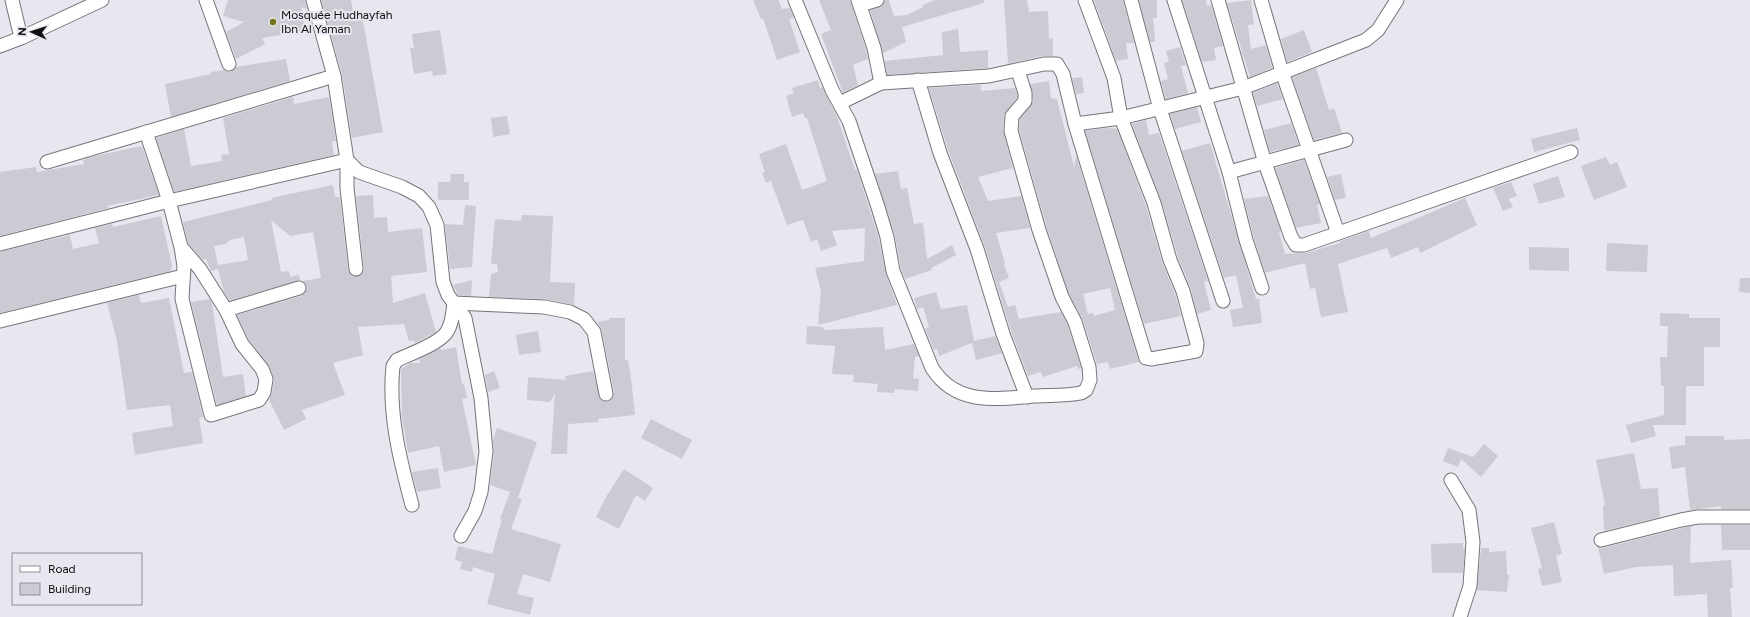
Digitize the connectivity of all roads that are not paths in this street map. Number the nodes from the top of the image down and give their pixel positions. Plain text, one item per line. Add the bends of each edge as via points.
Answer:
1 (12, 0) edge
2 (102, 0) edge
3 (206, 0) edge
4 (312, 0) edge
5 (795, 0) edge
6 (877, 0) edge
7 (1085, 0) edge
8 (1131, 0) edge
9 (1174, 0) edge
10 (1218, 0) edge
11 (1261, 0) edge
12 (1398, 0) edge
13 (859, 3) edge
14 (21, 38) junction
15 (0, 46) edge
16 (229, 64) dead end
17 (1018, 71) junction
18 (1282, 72) junction
19 (334, 76) junction
20 (918, 80) junction
21 (881, 83) junction
22 (1243, 88) junction
23 (1204, 97) junction
24 (840, 103) junction
25 (1160, 109) junction
26 (1121, 118) junction
27 (1075, 124) junction
28 (146, 132) junction
29 (1346, 140) dead end
30 (1309, 149) junction
31 (1570, 152) dead end
32 (347, 160) junction
33 (47, 162) dead end
34 (1265, 163) junction
35 (1229, 172) junction
36 (169, 201) junction
37 (1338, 233) junction
38 (0, 244) edge
39 (181, 247) junction
40 (356, 269) dead end
41 (182, 276) junction
42 (299, 288) dead end
43 (1262, 288) dead end
44 (1222, 301) dead end
45 (454, 303) junction
46 (226, 310) junction
47 (0, 321) edge
48 (606, 394) dead end
49 (1027, 397) junction
50 (1451, 480) dead end
51 (412, 505) dead end
52 (1750, 517) edge
53 (461, 536) dead end
54 (1601, 540) dead end
55 (1460, 617) edge

1 - 14 street
2 - 14 street
3 - 16 street
4 - 19 street
5 - 24 street via 832,90
6 - 13 street
7 - 26 street via 1114,78
8 - 25 street
9 - 23 street
10 - 22 street
11 - 18 street
12 - 18 street via 1378,30 1366,40
13 - 21 street via 874,48
14 - 15 street
17 - 20 street via 989,76
17 - 27 street via 1049,63 1060,66
17 - 49 street via 1026,101 1012,116 1011,131 1039,230 1062,297 1074,322 1089,367 1090,380 1086,390 1081,393
18 - 22 street
18 - 30 street
19 - 28 street
19 - 32 street
20 - 21 street
20 - 49 street via 940,153 977,249 1003,334
21 - 24 street
22 - 23 street
22 - 34 street
23 - 25 street
23 - 35 street
24 - 49 street via 849,121 878,207 893,271 932,368 943,383 958,392 996,400
25 - 26 street
25 - 44 street
26 - 27 street
26 - 27 street via 1154,203 1170,260 1183,291 1196,351 1146,358
28 - 33 street
28 - 36 street
29 - 30 street
30 - 34 street
30 - 37 street
31 - 37 street
32 - 36 street
32 - 40 street via 347,188
32 - 45 street via 359,172 419,196 429,207 437,225 443,282
34 - 35 street
34 - 37 street via 1296,245
35 - 43 street via 1246,240
36 - 38 street
36 - 39 street
39 - 41 street via 184,266
39 - 46 street via 200,269
41 - 46 street via 182,299 210,415 259,400 264,392 266,379 262,368 242,344
41 - 47 street
42 - 46 street
45 - 48 street via 544,307 570,312 584,319 594,332
45 - 51 street via 451,322 441,339 397,360 393,366 396,447
45 - 53 street via 465,318 468,330 481,398 486,451 481,492 475,511
50 - 55 street via 1469,510 1473,542 1470,586
52 - 54 street via 1687,519

